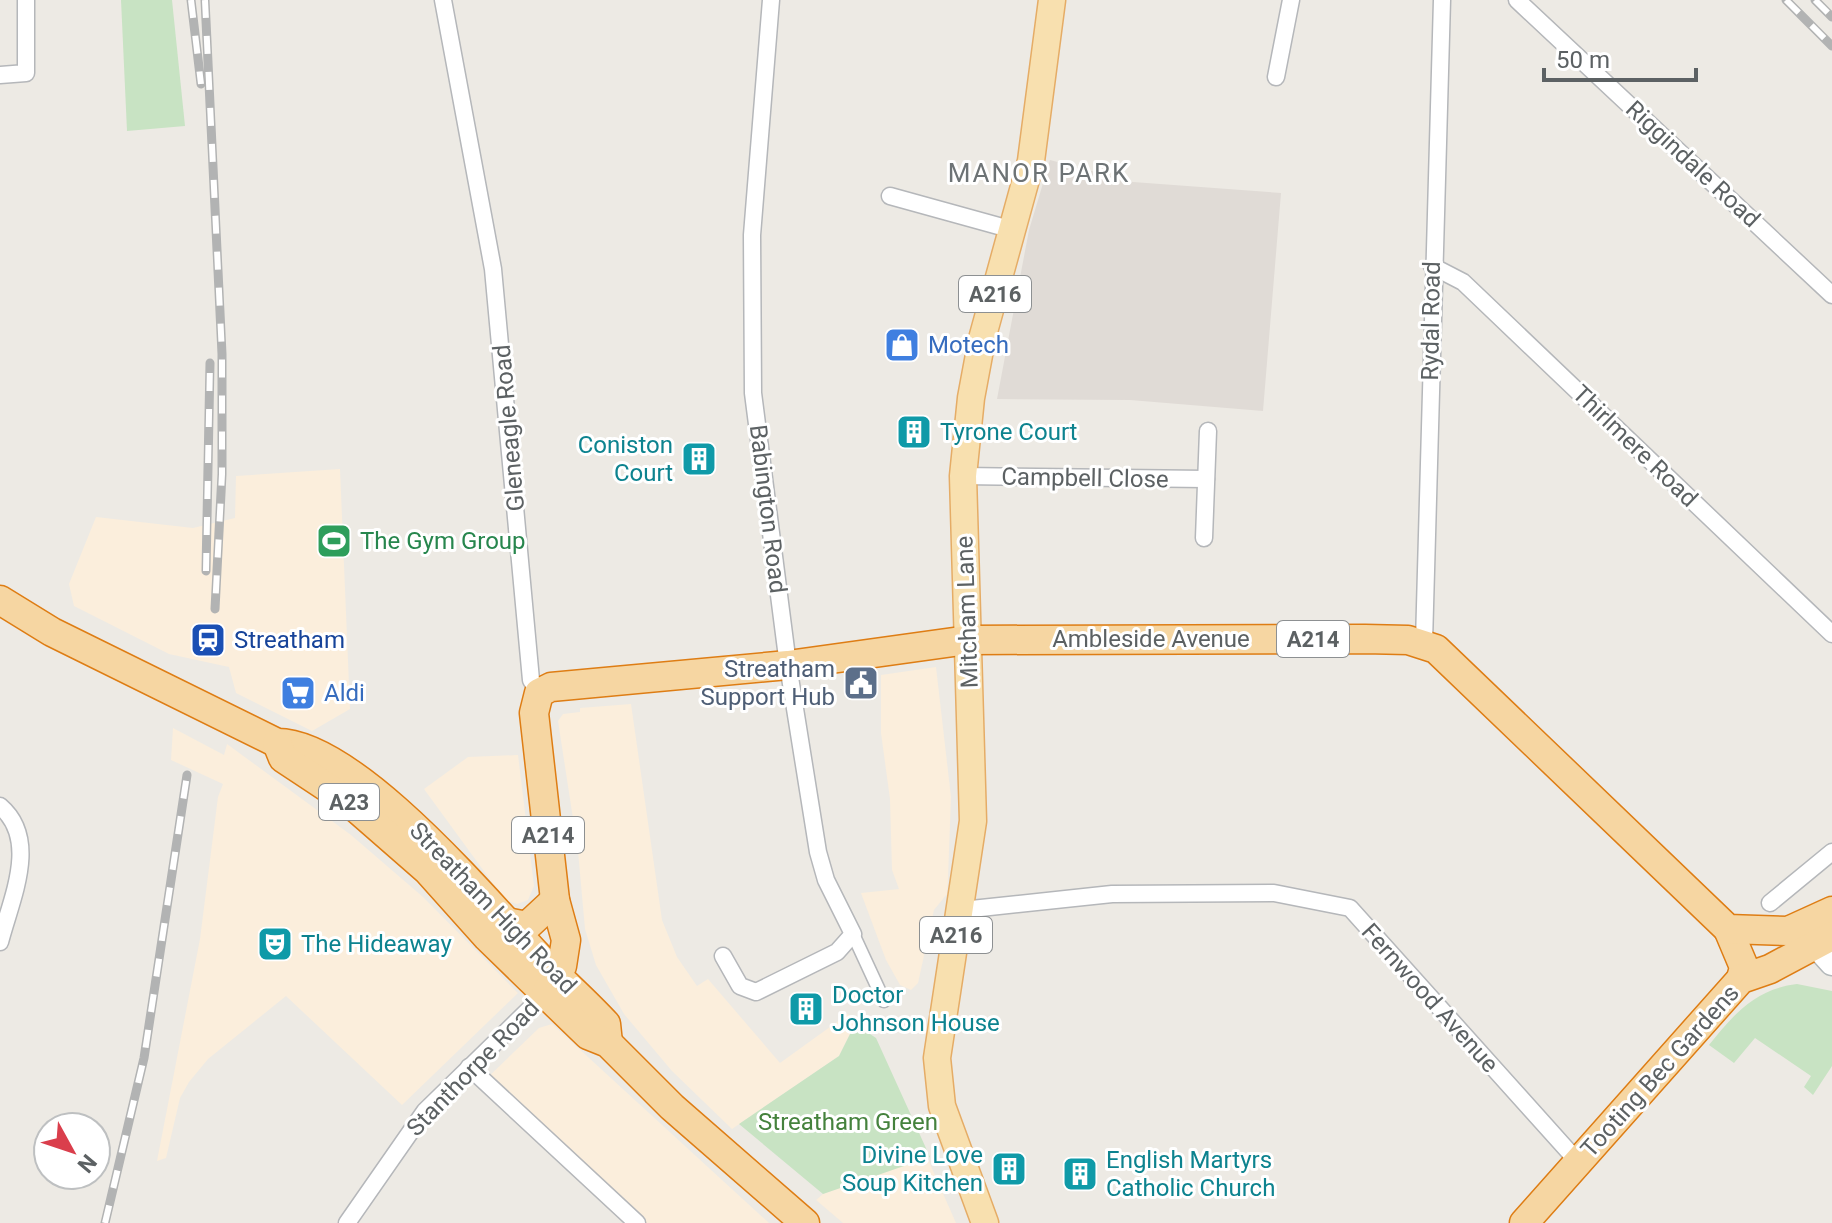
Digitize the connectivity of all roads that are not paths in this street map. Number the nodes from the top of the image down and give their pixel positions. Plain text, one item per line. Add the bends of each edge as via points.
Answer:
1 (26, 0) edge
2 (443, 0) edge
3 (771, 0) edge
4 (1052, 0) edge
5 (1291, 0) edge
6 (1442, 0) edge
7 (1517, 0) edge
8 (0, 75) edge
9 (1276, 77) dead end
10 (890, 196) dead end
11 (1013, 230) junction
12 (1432, 266) junction
13 (1832, 295) edge
14 (1208, 431) dead end
15 (963, 476) junction
16 (1206, 479) junction
17 (1204, 538) dead end
18 (0, 600) edge
19 (1832, 634) edge
20 (968, 640) junction
21 (1424, 642) junction
22 (788, 665) junction
23 (539, 693) junction
24 (277, 743) junction
25 (0, 806) edge
26 (1832, 852) edge
27 (555, 900) junction
28 (1770, 903) dead end
29 (962, 910) junction
30 (506, 922) junction
31 (1739, 930) junction
32 (1823, 933) edge
33 (853, 934) junction
34 (0, 942) edge
35 (723, 956) dead end
36 (1741, 979) junction
37 (552, 984) junction
38 (884, 1001) dead end
39 (469, 1067) junction
40 (1579, 1163) junction
41 (347, 1223) edge
42 (637, 1223) edge
43 (805, 1223) edge
44 (985, 1223) edge
45 (1524, 1223) edge

1 - 8 street via 26,73
2 - 23 street, Gleneagle Road via 487,219 531,680
3 - 22 street, Babington Road via 752,235 753,393
4 - 11 main road, Mitcham Lane / A216 via 1031,161
5 - 9 street
6 - 12 street, Rydal Road
7 - 13 street, Riggindale Road
10 - 11 street
11 - 15 main road, Mitcham Lane / A216 via 979,354
12 - 19 street, Thirlmere Road via 1463,282
12 - 21 street, Rydal Road
14 - 16 street
15 - 16 street, Campbell Close
15 - 20 main road, Mitcham Lane / A216
16 - 17 street
18 - 24 highway, Streatham High Road / A23 via 52,632
20 - 21 highway, Ambleside Avenue / A214
20 - 22 highway, Ambleside Avenue / A214
20 - 29 main road, Mitcham Lane / A216 via 973,821
21 - 31 highway
22 - 23 highway, Ambleside Avenue / A214 via 551,687
22 - 33 street, Babington Road via 818,852
23 - 27 highway, Gleneagle Road / A214 via 534,713
24 - 30 highway, Streatham High Road / A23 via 293,743 362,784 437,845
24 - 37 highway, Streatham High Road / A23 via 283,758 348,801
25 - 34 street via 16,823 21,838 21,862
26 - 28 street
27 - 30 highway via 527,926
27 - 37 highway, Gleneagle Road / A214 via 566,940
29 - 40 street, Fernwood Avenue via 1112,894 1259,893 1308,897 1350,908
29 - 44 main road, Mitcham Lane / A216 via 937,1058 942,1106
30 - 37 highway, Streatham High Road / A23
31 - 32 highway
31 - 36 highway
32 - 36 highway, Tooting Bec Gardens
33 - 35 street via 837,952 756,992 740,986
33 - 38 street, Babington Road
36 - 40 highway, Tooting Bec Gardens
37 - 39 street, Stanthorpe Road
37 - 43 highway, Streatham High Road / A23 via 588,1035 608,1043 672,1107
39 - 41 street, Stanthorpe Road via 425,1111
39 - 42 street
40 - 45 highway, Tooting Bec Gardens

